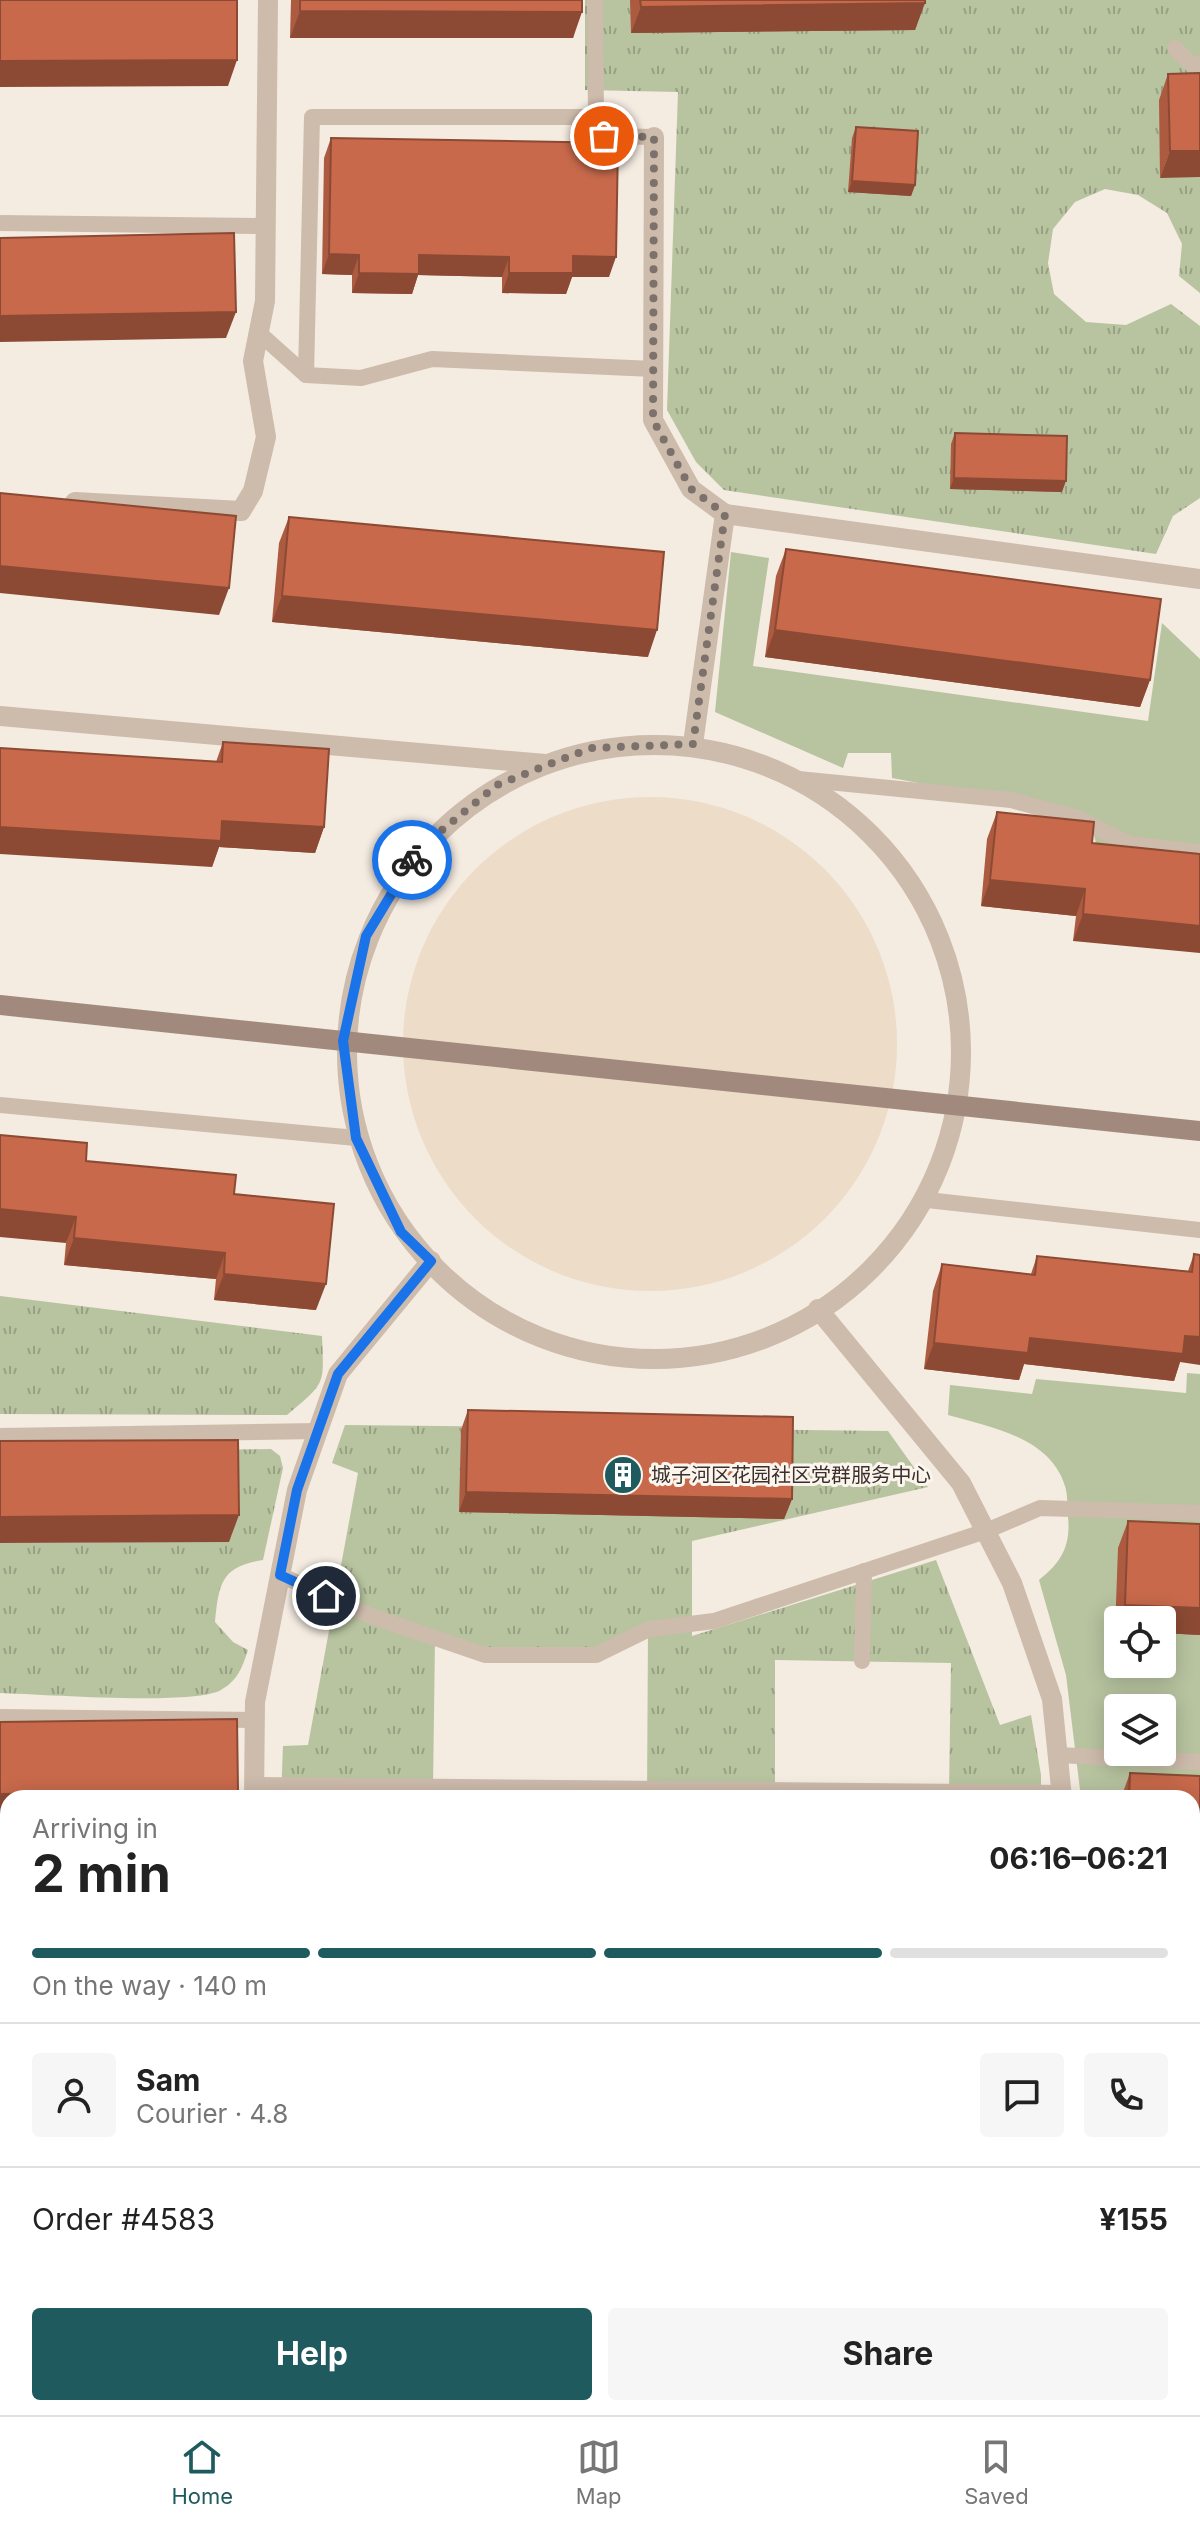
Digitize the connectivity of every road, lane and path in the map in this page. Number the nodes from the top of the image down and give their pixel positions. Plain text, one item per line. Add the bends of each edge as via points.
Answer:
1 (268, 0) edge
2 (595, 0) edge
3 (1175, 48) dead end
4 (1200, 64) edge
5 (596, 117) junction
6 (654, 137) joint
7 (0, 223) edge
8 (266, 226) junction
9 (259, 333) junction
10 (653, 369) junction
11 (306, 375) junction
12 (61, 501) edge
13 (725, 514) junction
14 (1200, 579) edge
15 (0, 716) edge
16 (693, 744) junction
17 (549, 764) junction
18 (798, 779) junction
19 (1200, 852) edge
20 (0, 1005) edge
21 (343, 1041) junction
22 (0, 1105) edge
23 (960, 1106) junction
24 (1200, 1131) edge
25 (356, 1138) junction
26 (927, 1200) junction
27 (1200, 1230) edge
28 (431, 1261) junction
29 (818, 1309) junction
30 (318, 1431) junction
31 (0, 1436) edge
32 (1200, 1513) edge
33 (986, 1531) junction
34 (864, 1571) junction
35 (280, 1575) junction
36 (862, 1661) dead end
37 (0, 1717) edge
38 (255, 1720) junction
39 (1058, 1755) junction
40 (1200, 1762) edge
41 (254, 1790) edge
42 (1061, 1790) edge

1 - 8 street
2 - 5 lane
3 - 4 lane via 1191,64
5 - 6 lane via 604,136
5 - 11 lane via 312,117
6 - 10 street
7 - 8 lane
8 - 9 street
9 - 11 lane
9 - 12 street via 253,361 266,437 253,491 241,511
10 - 11 lane via 432,359 361,378
10 - 13 street via 653,420 691,489
13 - 14 street
13 - 16 street
15 - 17 street
16 - 17 street via 592,748
16 - 18 street
17 - 21 street via 497,785 419,849 366,936
18 - 19 lane via 1011,800 1078,818 1129,844
18 - 23 street via 870,829 930,909 961,1002
20 - 21 street
21 - 23 street
21 - 25 street
22 - 25 lane
23 - 24 street
23 - 26 street
25 - 28 street via 401,1232
26 - 27 lane
26 - 29 street via 862,1282
28 - 29 street via 475,1305 569,1350 673,1361 775,1337
28 - 30 street via 338,1374
29 - 33 street via 961,1483
30 - 31 lane
30 - 35 street via 297,1490
32 - 33 lane via 1040,1508
33 - 34 lane
33 - 39 street via 1012,1583 1052,1699
34 - 35 lane via 714,1621 649,1629 596,1655 485,1655 371,1616
34 - 36 lane
35 - 38 street
37 - 38 lane
38 - 41 street
39 - 40 lane
39 - 42 street

